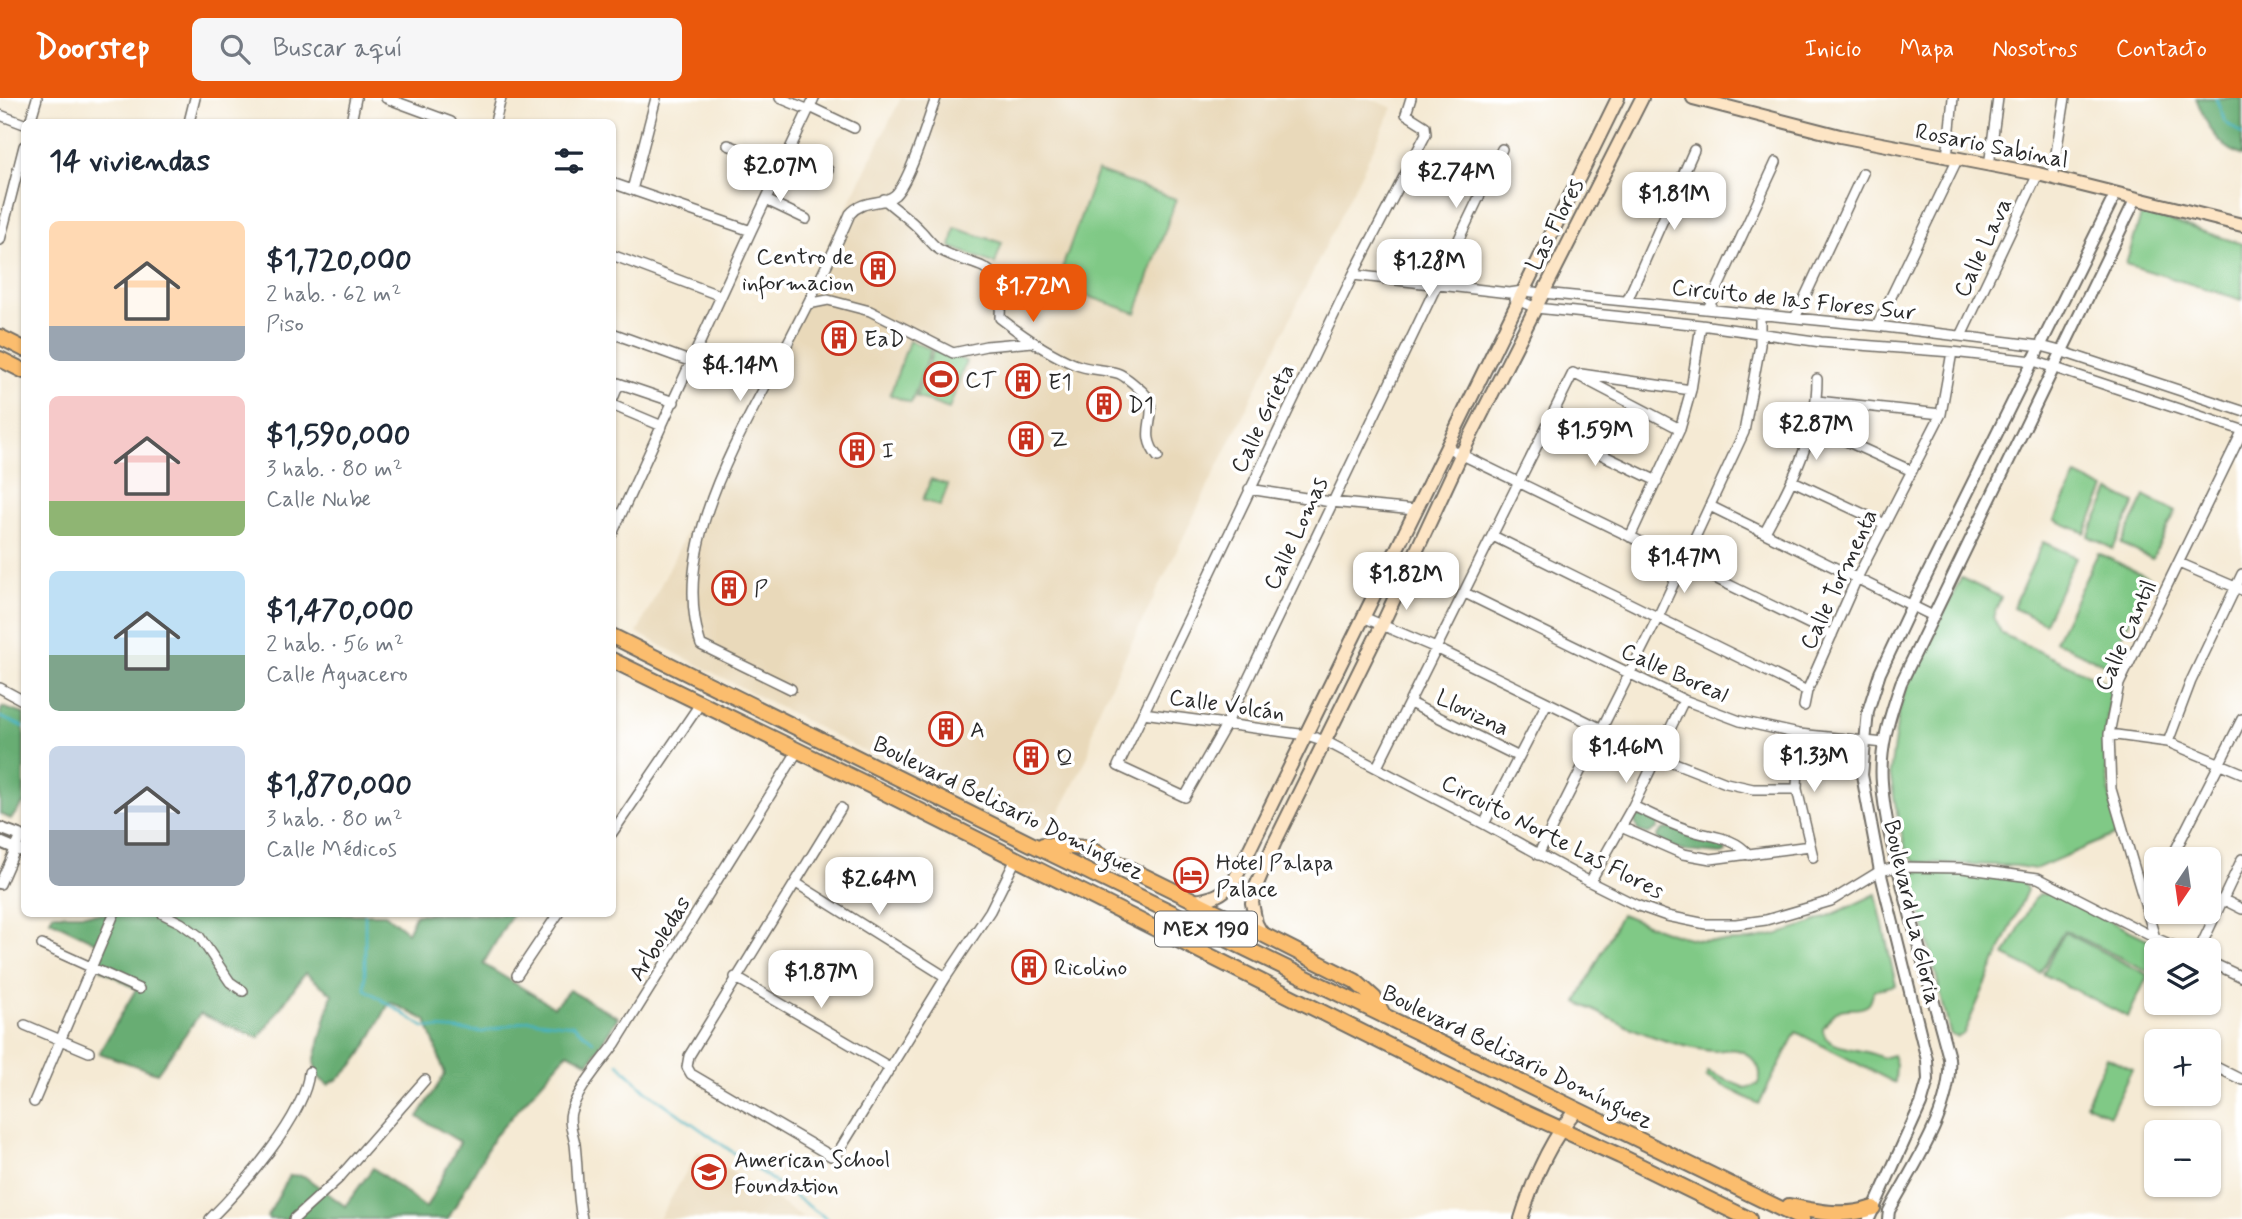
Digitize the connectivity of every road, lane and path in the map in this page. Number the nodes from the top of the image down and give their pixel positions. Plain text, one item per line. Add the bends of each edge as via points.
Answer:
1 (37, 98) edge
2 (195, 98) edge
3 (356, 98) edge
4 (386, 98) edge
5 (501, 98) edge
6 (656, 98) edge
7 (780, 98) edge
8 (936, 98) edge
9 (1411, 98) edge
10 (1618, 98) edge
11 (1642, 98) edge
12 (1693, 98) edge
13 (1953, 98) edge
14 (1998, 98) edge
15 (2065, 98) edge
16 (811, 105) edge
17 (0, 115) edge
18 (31, 119) edge
19 (190, 119) edge
20 (352, 119) edge
21 (443, 119) edge
22 (496, 119) edge
23 (21, 123) edge
24 (854, 128) dead end
25 (728, 145) dead end
26 (1502, 149) dead end
27 (1694, 150) dead end
28 (789, 153) junction
29 (21, 158) edge
30 (1952, 159) junction
31 (1776, 162) dead end
32 (782, 165) junction
33 (1989, 166) junction
34 (828, 170) dead end
35 (1863, 173) dead end
36 (2038, 174) junction
37 (2052, 178) junction
38 (616, 184) edge
39 (632, 190) junction
40 (2116, 193) junction
41 (2136, 198) junction
42 (884, 199) junction
43 (766, 200) junction
44 (806, 219) dead end
45 (2242, 225) edge
46 (751, 231) junction
47 (0, 240) edge
48 (616, 257) edge
49 (1353, 275) junction
50 (1437, 285) junction
51 (1542, 294) junction
52 (1517, 295) junction
53 (721, 296) junction
54 (1627, 301) junction
55 (808, 304) junction
56 (1536, 308) junction
57 (1708, 309) junction
58 (1760, 315) junction
59 (1795, 318) junction
60 (1701, 325) junction
61 (1877, 327) junction
62 (1759, 334) junction
63 (616, 335) edge
64 (1961, 336) junction
65 (0, 337) edge
66 (1033, 342) junction
67 (2041, 346) junction
68 (21, 348) edge
69 (2060, 351) junction
70 (1952, 352) junction
71 (0, 359) edge
72 (2034, 361) junction
73 (692, 362) junction
74 (2053, 367) junction
75 (21, 370) edge
76 (1573, 373) junction
77 (1817, 379) dead end
78 (616, 382) edge
79 (1691, 390) junction
80 (1817, 401) junction
81 (674, 402) junction
82 (616, 405) edge
83 (2242, 411) edge
84 (1941, 414) junction
85 (662, 426) junction
86 (1813, 426) junction
87 (1546, 428) junction
88 (1680, 429) junction
89 (2242, 431) edge
90 (1446, 447) junction
91 (1461, 455) junction
92 (1158, 457) dead end
93 (1912, 471) junction
94 (1657, 481) junction
95 (1793, 481) junction
96 (1518, 483) junction
97 (1249, 489) junction
98 (1331, 502) junction
99 (1710, 506) junction
100 (1415, 510) junction
101 (1885, 524) junction
102 (616, 525) edge
103 (1765, 532) junction
104 (1493, 536) junction
105 (1630, 537) junction
106 (2179, 562) junction
107 (1683, 564) junction
108 (2242, 574) edge
109 (1857, 579) junction
110 (2239, 588) edge
111 (1465, 593) junction
112 (1912, 605) junction
113 (1933, 616) junction
114 (1363, 617) junction
115 (1658, 617) junction
116 (1382, 625) junction
117 (1832, 635) junction
118 (616, 638) edge
119 (1436, 648) junction
120 (616, 662) edge
121 (1629, 673) junction
122 (0, 688) edge
123 (790, 688) dead end
124 (1807, 691) junction
125 (21, 699) edge
126 (1684, 700) junction
127 (1410, 703) junction
128 (700, 704) junction
129 (1547, 704) junction
130 (1804, 706) dead end
131 (1143, 713) junction
132 (2242, 719) edge
133 (1227, 723) junction
134 (1602, 729) junction
135 (1799, 734) junction
136 (2109, 734) junction
137 (1307, 735) junction
138 (1325, 741) junction
139 (1864, 741) junction
140 (1884, 743) junction
141 (2168, 743) junction
142 (797, 752) junction
143 (1519, 757) junction
144 (1657, 757) junction
145 (2221, 762) junction
146 (1377, 767) junction
147 (2242, 773) edge
148 (1797, 789) junction
149 (1185, 797) joint
150 (1633, 806) junction
151 (841, 808) dead end
152 (1484, 824) junction
153 (616, 827) edge
154 (1621, 827) junction
155 (0, 828) edge
156 (1012, 834) junction
157 (21, 835) edge
158 (0, 842) edge
159 (1033, 845) junction
160 (1810, 846) junction
161 (2177, 847) edge
162 (21, 850) edge
163 (1538, 855) junction
164 (1749, 855) junction
165 (1009, 856) junction
166 (1813, 856) dead end
167 (2242, 859) edge
168 (1897, 867) junction
169 (1880, 871) junction
170 (1590, 882) junction
171 (796, 883) junction
172 (0, 884) edge
173 (2144, 897) edge
174 (2222, 899) junction
175 (1194, 901) junction
176 (2242, 909) edge
177 (113, 917) edge
178 (169, 917) edge
179 (556, 917) edge
180 (2152, 924) edge
181 (1262, 934) junction
182 (2155, 938) joint
183 (2204, 938) edge
184 (43, 945) dead end
185 (2221, 967) edge
186 (92, 968) junction
187 (517, 975) dead end
188 (946, 976) junction
189 (735, 977) junction
190 (2242, 977) edge
191 (139, 989) dead end
192 (243, 991) dead end
193 (1385, 1017) junction
194 (25, 1025) dead end
195 (61, 1040) junction
196 (89, 1052) dead end
197 (891, 1068) junction
198 (2221, 1070) edge
199 (309, 1072) dead end
200 (425, 1080) dead end
201 (2242, 1080) edge
202 (34, 1102) dead end
203 (1576, 1110) junction
204 (1559, 1129) junction
205 (1765, 1201) junction
206 (1871, 1213) edge
207 (210, 1219) edge
208 (294, 1219) edge
209 (582, 1219) edge
210 (1521, 1219) edge
211 (1749, 1219) edge
212 (1802, 1219) edge
213 (1888, 1219) edge

1 - 18 street
2 - 19 street
3 - 20 street
4 - 21 street
5 - 22 street
6 - 39 street
7 - 16 street
8 - 42 street via 906,175 897,192
9 - 49 street, Calle Grieta via 1406,114 1427,132
10 - 52 main road
11 - 51 main road, Las Flores
12 - 30 main road, Rosario Sabinal
13 - 30 street
14 - 33 street
15 - 37 street
16 - 24 street
16 - 28 street
17 - 23 street
25 - 32 street
26 - 50 street, Calle Lomas
27 - 54 street
28 - 32 street
28 - 34 street
29 - 47 street
30 - 33 main road, Rosario Sabinal
30 - 61 street
31 - 57 street
32 - 43 street
33 - 36 main road, Rosario Sabinal
35 - 59 street
36 - 37 main road, Rosario Sabinal
36 - 64 street, Calle Lava
37 - 40 main road, Rosario Sabinal
38 - 39 street
39 - 46 street
40 - 41 main road, Rosario Sabinal
40 - 67 street, Boulevard La Gloria
41 - 45 main road, Rosario Sabinal
41 - 69 street, Boulevard La Gloria
42 - 55 street via 862,204 850,214
42 - 66 street via 938,249 986,267 996,278 1000,318
43 - 44 street
43 - 46 street
46 - 53 street
48 - 53 street
49 - 50 street
49 - 97 street, Calle Grieta
50 - 52 street
50 - 98 street, Calle Lomas
51 - 52 street, Circuito de las Flores Sur
51 - 54 street, Circuito de las Flores Sur
51 - 56 main road, Las Flores
52 - 56 street
52 - 90 main road
53 - 73 street
54 - 57 street, Circuito de las Flores Sur
55 - 66 street via 828,300 870,311 953,353
55 - 123 street via 730,454 708,511 692,590 701,645
56 - 60 street
56 - 91 main road, Las Flores
57 - 58 street, Circuito de las Flores Sur
58 - 59 street, Circuito de las Flores Sur
58 - 62 street
59 - 61 street, Circuito de las Flores Sur
60 - 62 street
60 - 79 street
61 - 64 street, Circuito de las Flores Sur
62 - 70 street
62 - 99 street via 1744,432
63 - 73 street
64 - 67 street, Circuito de las Flores Sur
65 - 68 main road
66 - 92 street via 1084,368 1119,373 1145,394 1151,405 1147,437
67 - 69 street, Circuito de las Flores Sur
67 - 72 street, Boulevard La Gloria
69 - 74 street, Boulevard La Gloria
69 - 83 street, Circuito de las Flores Sur
70 - 72 street
70 - 84 street, Calle Tormenta
71 - 75 main road
72 - 74 street
72 - 112 street, Boulevard La Gloria
73 - 81 street
74 - 89 street
74 - 113 street, Boulevard La Gloria
76 - 79 street
76 - 87 street
76 - 88 street
77 - 80 street
78 - 81 street
79 - 88 street
80 - 84 street
80 - 86 street
81 - 85 street
82 - 85 street
84 - 93 street, Calle Tormenta
85 - 102 street
86 - 93 street
86 - 95 street
87 - 94 street
87 - 96 street
88 - 94 street
89 - 106 street, Calle Cantil
90 - 91 street
90 - 100 main road
91 - 96 street
91 - 116 main road, Las Flores
93 - 101 street, Calle Tormenta
94 - 105 street
95 - 101 street
95 - 103 street
96 - 104 street
96 - 105 street
97 - 98 street
97 - 131 street, Calle Grieta
98 - 100 street
98 - 133 street, Calle Lomas
99 - 103 street
99 - 107 street
100 - 114 main road
101 - 109 street, Calle Tormenta
103 - 109 street
104 - 111 street
104 - 115 street
105 - 107 street
106 - 110 street
106 - 136 street, Calle Cantil via 2119,684
107 - 115 street
107 - 117 street
108 - 110 street
109 - 112 street
109 - 117 street, Calle Tormenta
110 - 141 street via 2191,681
111 - 119 street
111 - 121 street, Calle Boreal
112 - 113 street
112 - 139 street, Boulevard La Gloria via 1880,673
113 - 140 street, Boulevard La Gloria via 1901,684
114 - 116 street
114 - 137 main road
115 - 121 street
115 - 124 street
116 - 119 street
116 - 138 main road, Las Flores
117 - 124 street, Calle Tormenta
118 - 156 main road, Boulevard Belisario Domínguez / MEX 190
119 - 127 street
119 - 129 street
120 - 128 main road, Boulevard Belisario Domínguez / MEX 190
121 - 126 street, Calle Boreal
121 - 134 street
122 - 125 street
124 - 130 street, Calle Tormenta
126 - 135 street, Calle Boreal via 1740,721
126 - 144 street
127 - 143 street, Llovizna
127 - 146 street
128 - 142 main road, Boulevard Belisario Domínguez / MEX 190
128 - 153 street
129 - 134 street
129 - 143 street
131 - 133 street, Calle Volcán
131 - 149 street, Calle Grieta via 1118,766
132 - 145 street
133 - 137 street, Calle Volcán
133 - 149 street, Calle Lomas
134 - 163 street
135 - 139 street, Calle Boreal
135 - 148 street
136 - 141 street
136 - 173 street, Calle Cantil via 2111,789
137 - 138 street, Circuito Norte Las Flores
137 - 175 main road via 1234,881 1216,897
138 - 146 street, Circuito Norte Las Flores
138 - 181 main road, Las Flores via 1254,891 1253,912
139 - 140 street, Calle Boreal
139 - 169 street, Boulevard La Gloria via 1862,775
140 - 168 street, Boulevard La Gloria via 1882,782
141 - 145 street
142 - 165 main road, Boulevard Belisario Domínguez / MEX 190
142 - 209 street, Arboledas via 571,1110
143 - 152 street
144 - 148 street via 1753,789
144 - 150 street
145 - 147 street
145 - 161 street
146 - 152 street, Circuito Norte Las Flores
148 - 160 street
150 - 154 street
150 - 164 street via 1688,830 1741,845
151 - 171 street
152 - 163 street, Circuito Norte Las Flores
154 - 164 street via 1683,854 1711,859
154 - 170 street
155 - 157 street
156 - 159 main road, Boulevard Belisario Domínguez / MEX 190
156 - 165 main road
158 - 162 street
159 - 175 main road via 1087,848
159 - 193 main road, Boulevard Belisario Domínguez / MEX 190
160 - 164 street
160 - 166 street
162 - 172 street
163 - 170 street, Circuito Norte Las Flores
165 - 188 street via 990,911
165 - 204 main road, Boulevard Belisario Domínguez / MEX 190
167 - 174 street
168 - 169 street, Circuito Norte Las Flores
168 - 182 street, Circuito Norte Las Flores via 1962,868 2038,878
168 - 213 street, Boulevard La Gloria via 1950,1058 1951,1078 1937,1119
169 - 170 street, Circuito Norte Las Flores via 1831,901 1737,924 1706,924 1667,916
169 - 206 street, Boulevard La Gloria via 1927,1060 1928,1080 1922,1104
171 - 188 street
171 - 189 street
174 - 176 street
174 - 183 street
175 - 181 main road
177 - 186 street
178 - 192 street via 199,936 230,982
179 - 187 street
180 - 182 street, Calle Cantil
181 - 193 main road via 1355,981 1374,998
184 - 186 street
185 - 190 street
186 - 191 street
186 - 195 street
188 - 197 street
189 - 197 street
189 - 197 street via 689,1055 687,1067 691,1074 831,1156 837,1154
193 - 203 main road, Boulevard Belisario Domínguez / MEX 190
194 - 195 street
195 - 196 street
195 - 202 street
198 - 201 street
199 - 207 street via 305,1096 295,1113 261,1161
200 - 208 street via 338,1179
203 - 204 main road
203 - 205 main road, Boulevard Belisario Domínguez / MEX 190
204 - 210 main road
204 - 211 main road, Boulevard Belisario Domínguez / MEX 190
205 - 206 main road via 1828,1213
205 - 212 main road, Boulevard Belisario Domínguez / MEX 190

